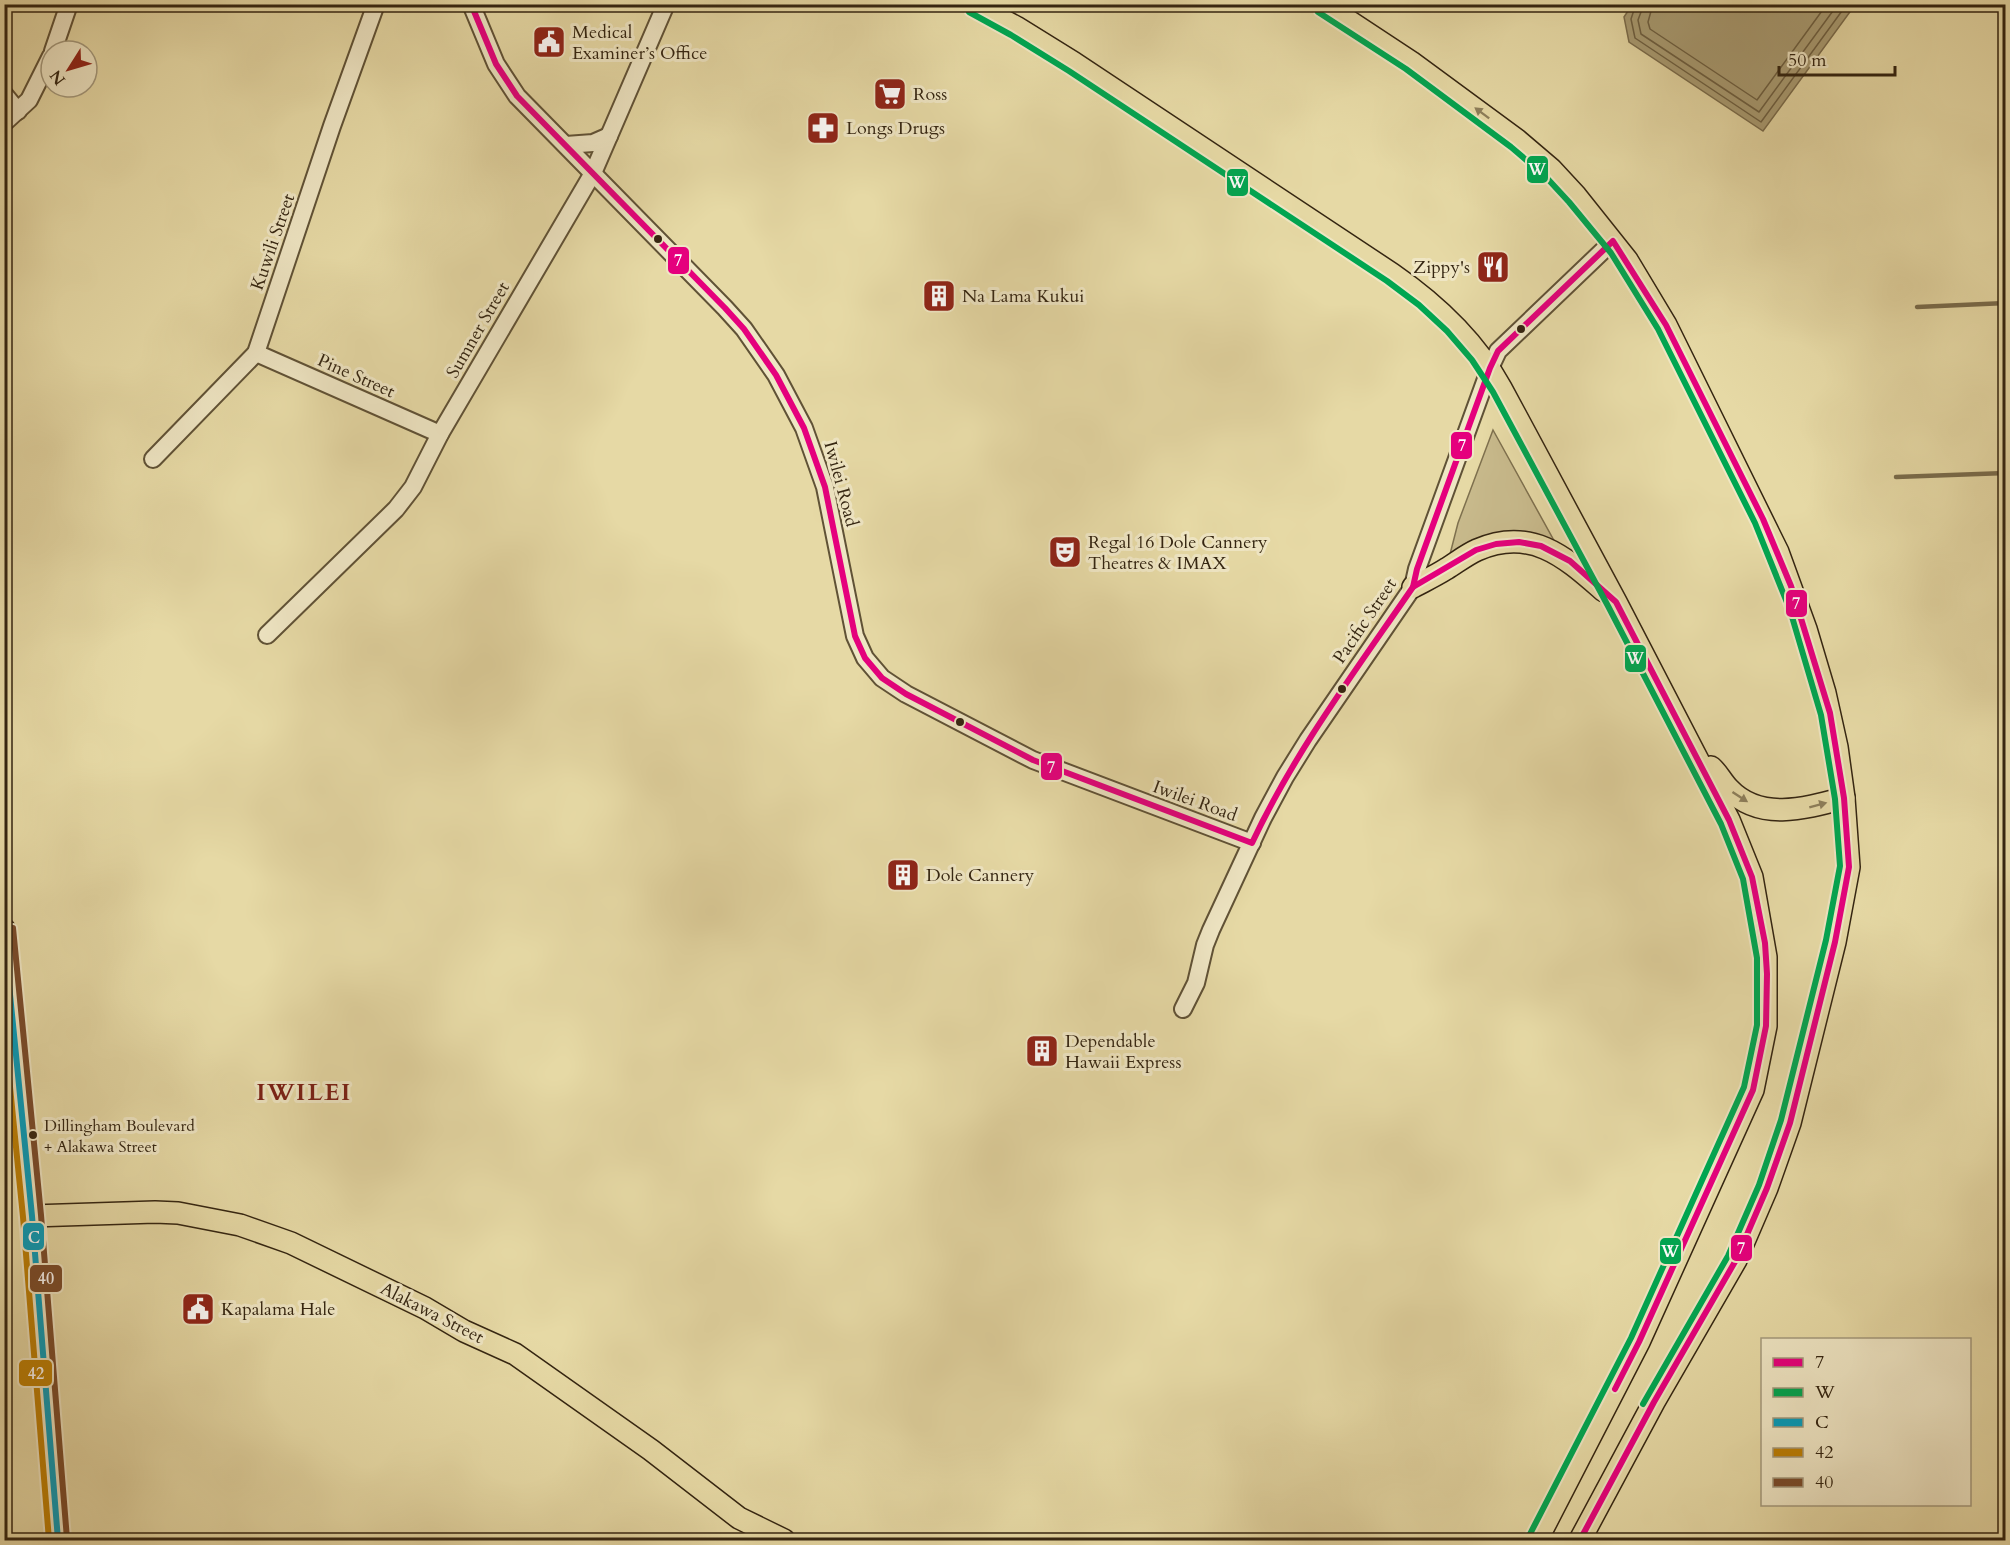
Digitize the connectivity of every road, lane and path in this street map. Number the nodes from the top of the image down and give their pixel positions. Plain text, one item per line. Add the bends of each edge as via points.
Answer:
1 (69, 4) edge
2 (376, 4) edge
3 (471, 4) edge
4 (666, 4) edge
5 (973, 4) edge
6 (1323, 4) edge
7 (57, 39) edge
8 (39, 80) edge
9 (4, 94) edge
10 (18, 111) junction
11 (4, 123) edge
12 (609, 136) junction
13 (566, 146) junction
14 (593, 173) junction
15 (1613, 241) junction
16 (256, 353) junction
17 (1490, 368) junction
18 (440, 434) junction
19 (153, 459) dead end
20 (1413, 586) junction
21 (1616, 602) junction
22 (267, 635) dead end
23 (1687, 739) junction
24 (1844, 798) junction
25 (1252, 843) junction
26 (4, 929) edge
27 (1183, 1010) dead end
28 (32, 1216) junction
29 (58, 1540) edge
30 (784, 1540) edge
31 (1537, 1540) edge
32 (1580, 1540) edge

1 - 7 street
2 - 16 street, Kuwili Street
3 - 13 street, Iwilei Road via 506,81
4 - 12 street, Sumner Street
5 - 17 main road via 1074,63 1415,290 1469,340
15 -> 6 main road via 1558,176 1517,140 1411,62
8 - 10 street
9 - 10 street
10 - 11 street
12 - 13 street via 593,143
12 - 14 street, Sumner Street
13 - 14 street, Iwilei Road
14 - 18 street, Sumner Street
14 - 25 street, Iwilei Road via 725,308 760,352 790,400 825,487 855,636 882,678 1033,760
15 - 17 street, Pacific Street via 1498,351
15 - 24 main road via 1666,325 1778,552 1825,693
16 - 18 street, Pine Street
16 - 19 street, Kuwili Street
17 - 20 street, Pacific Street
17 - 21 main road
18 - 22 street, Sumner Street via 402,502
20 - 21 main road via 1476,550 1519,542 1541,546 1570,561
20 - 25 street, Pacific Street via 1296,758
21 - 23 main road
23 -> 24 main road via 1730,790 1761,808 1802,809
23 - 31 main road via 1729,820 1755,891 1767,957 1766,1026 1761,1057 1753,1090 1639,1342
24 - 32 main road via 1849,867 1846,888 1790,1124 1771,1178 1736,1260
25 - 27 street, Pacific Street via 1205,945 1196,983
26 - 28 main road
28 - 29 main road
28 - 30 main road, Alakawa Street via 178,1213 240,1226 291,1243 516,1354 739,1518

